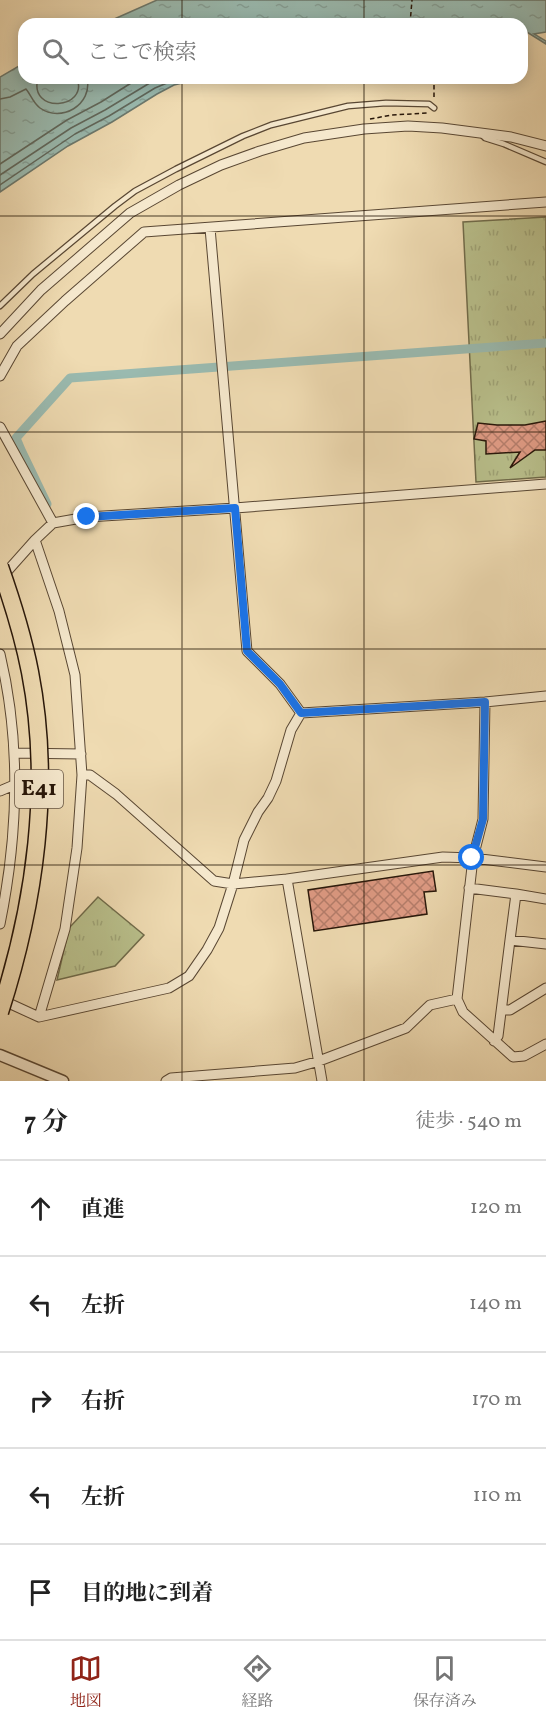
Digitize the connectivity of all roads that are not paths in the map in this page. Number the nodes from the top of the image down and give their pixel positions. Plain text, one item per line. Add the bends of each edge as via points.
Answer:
1 (434, 108) road end
2 (480, 133) junction
3 (546, 146) edge
4 (546, 162) edge
5 (546, 201) edge
6 (210, 228) junction
7 (0, 306) edge
8 (0, 334) edge
9 (0, 376) edge
10 (0, 427) edge
11 (546, 484) edge
12 (235, 508) junction
13 (53, 524) junction
14 (35, 540) junction
15 (0, 567) edge
16 (0, 579) edge
17 (0, 654) edge
18 (0, 692) edge
19 (546, 696) edge
20 (10, 701) junction
21 (485, 702) junction
22 (301, 713) junction
23 (14, 753) junction
24 (81, 754) junction
25 (82, 775) junction
26 (14, 785) junction
27 (0, 791) edge
28 (472, 858) junction
29 (546, 867) edge
30 (287, 879) junction
31 (233, 884) junction
32 (469, 888) junction
33 (516, 894) junction
34 (546, 899) edge
35 (0, 924) edge
36 (510, 940) junction
37 (546, 944) edge
38 (546, 988) edge
39 (0, 999) edge
40 (457, 999) junction
41 (502, 1010) junction
42 (0, 1012) edge
43 (39, 1017) junction
44 (494, 1041) junction
45 (546, 1044) edge
46 (0, 1055) edge
47 (319, 1061) junction
48 (63, 1081) edge
49 (166, 1081) edge
50 (322, 1081) edge

1 - 7 lane via 429,104 386,102 348,106 243,136 135,191
2 - 3 street
2 - 4 lane
2 - 8 street via 408,126 364,129 304,138 221,165 130,213 41,290
5 - 6 street
6 - 9 street via 144,232 17,346
6 - 12 street
10 - 13 street
11 - 12 street via 535,489 513,482
12 - 13 street via 87,517
12 - 22 street via 247,651 280,684
13 - 14 street
14 - 16 street
14 - 24 street via 75,675
15 - 42 highway, E41, bridge via 30,672 36,710 39,789 32,877 18,951
17 - 20 street
18 - 20 street
19 - 21 street
20 - 23 street
21 - 22 street
21 - 28 street via 483,819
22 - 31 street via 291,730 276,781 244,840
23 - 24 street
23 - 26 street
24 - 25 street
25 - 31 street via 90,775 116,794 214,881
25 - 43 street via 77,848 65,929
26 - 27 street
26 - 35 street via 9,880
28 - 29 street
28 - 30 street via 443,857
28 - 32 street
30 - 31 street
30 - 47 street
31 - 43 street via 219,928 189,976 169,988
32 - 33 street
32 - 40 street
33 - 34 street
33 - 36 street
36 - 37 street
36 - 41 street
38 - 41 street via 510,1010
39 - 43 street
40 - 44 street via 463,1012
40 - 47 street via 430,1005 406,1028
41 - 44 street
44 - 45 street via 513,1057 524,1056
46 - 48 street
47 - 49 street via 295,1068
47 - 50 street

